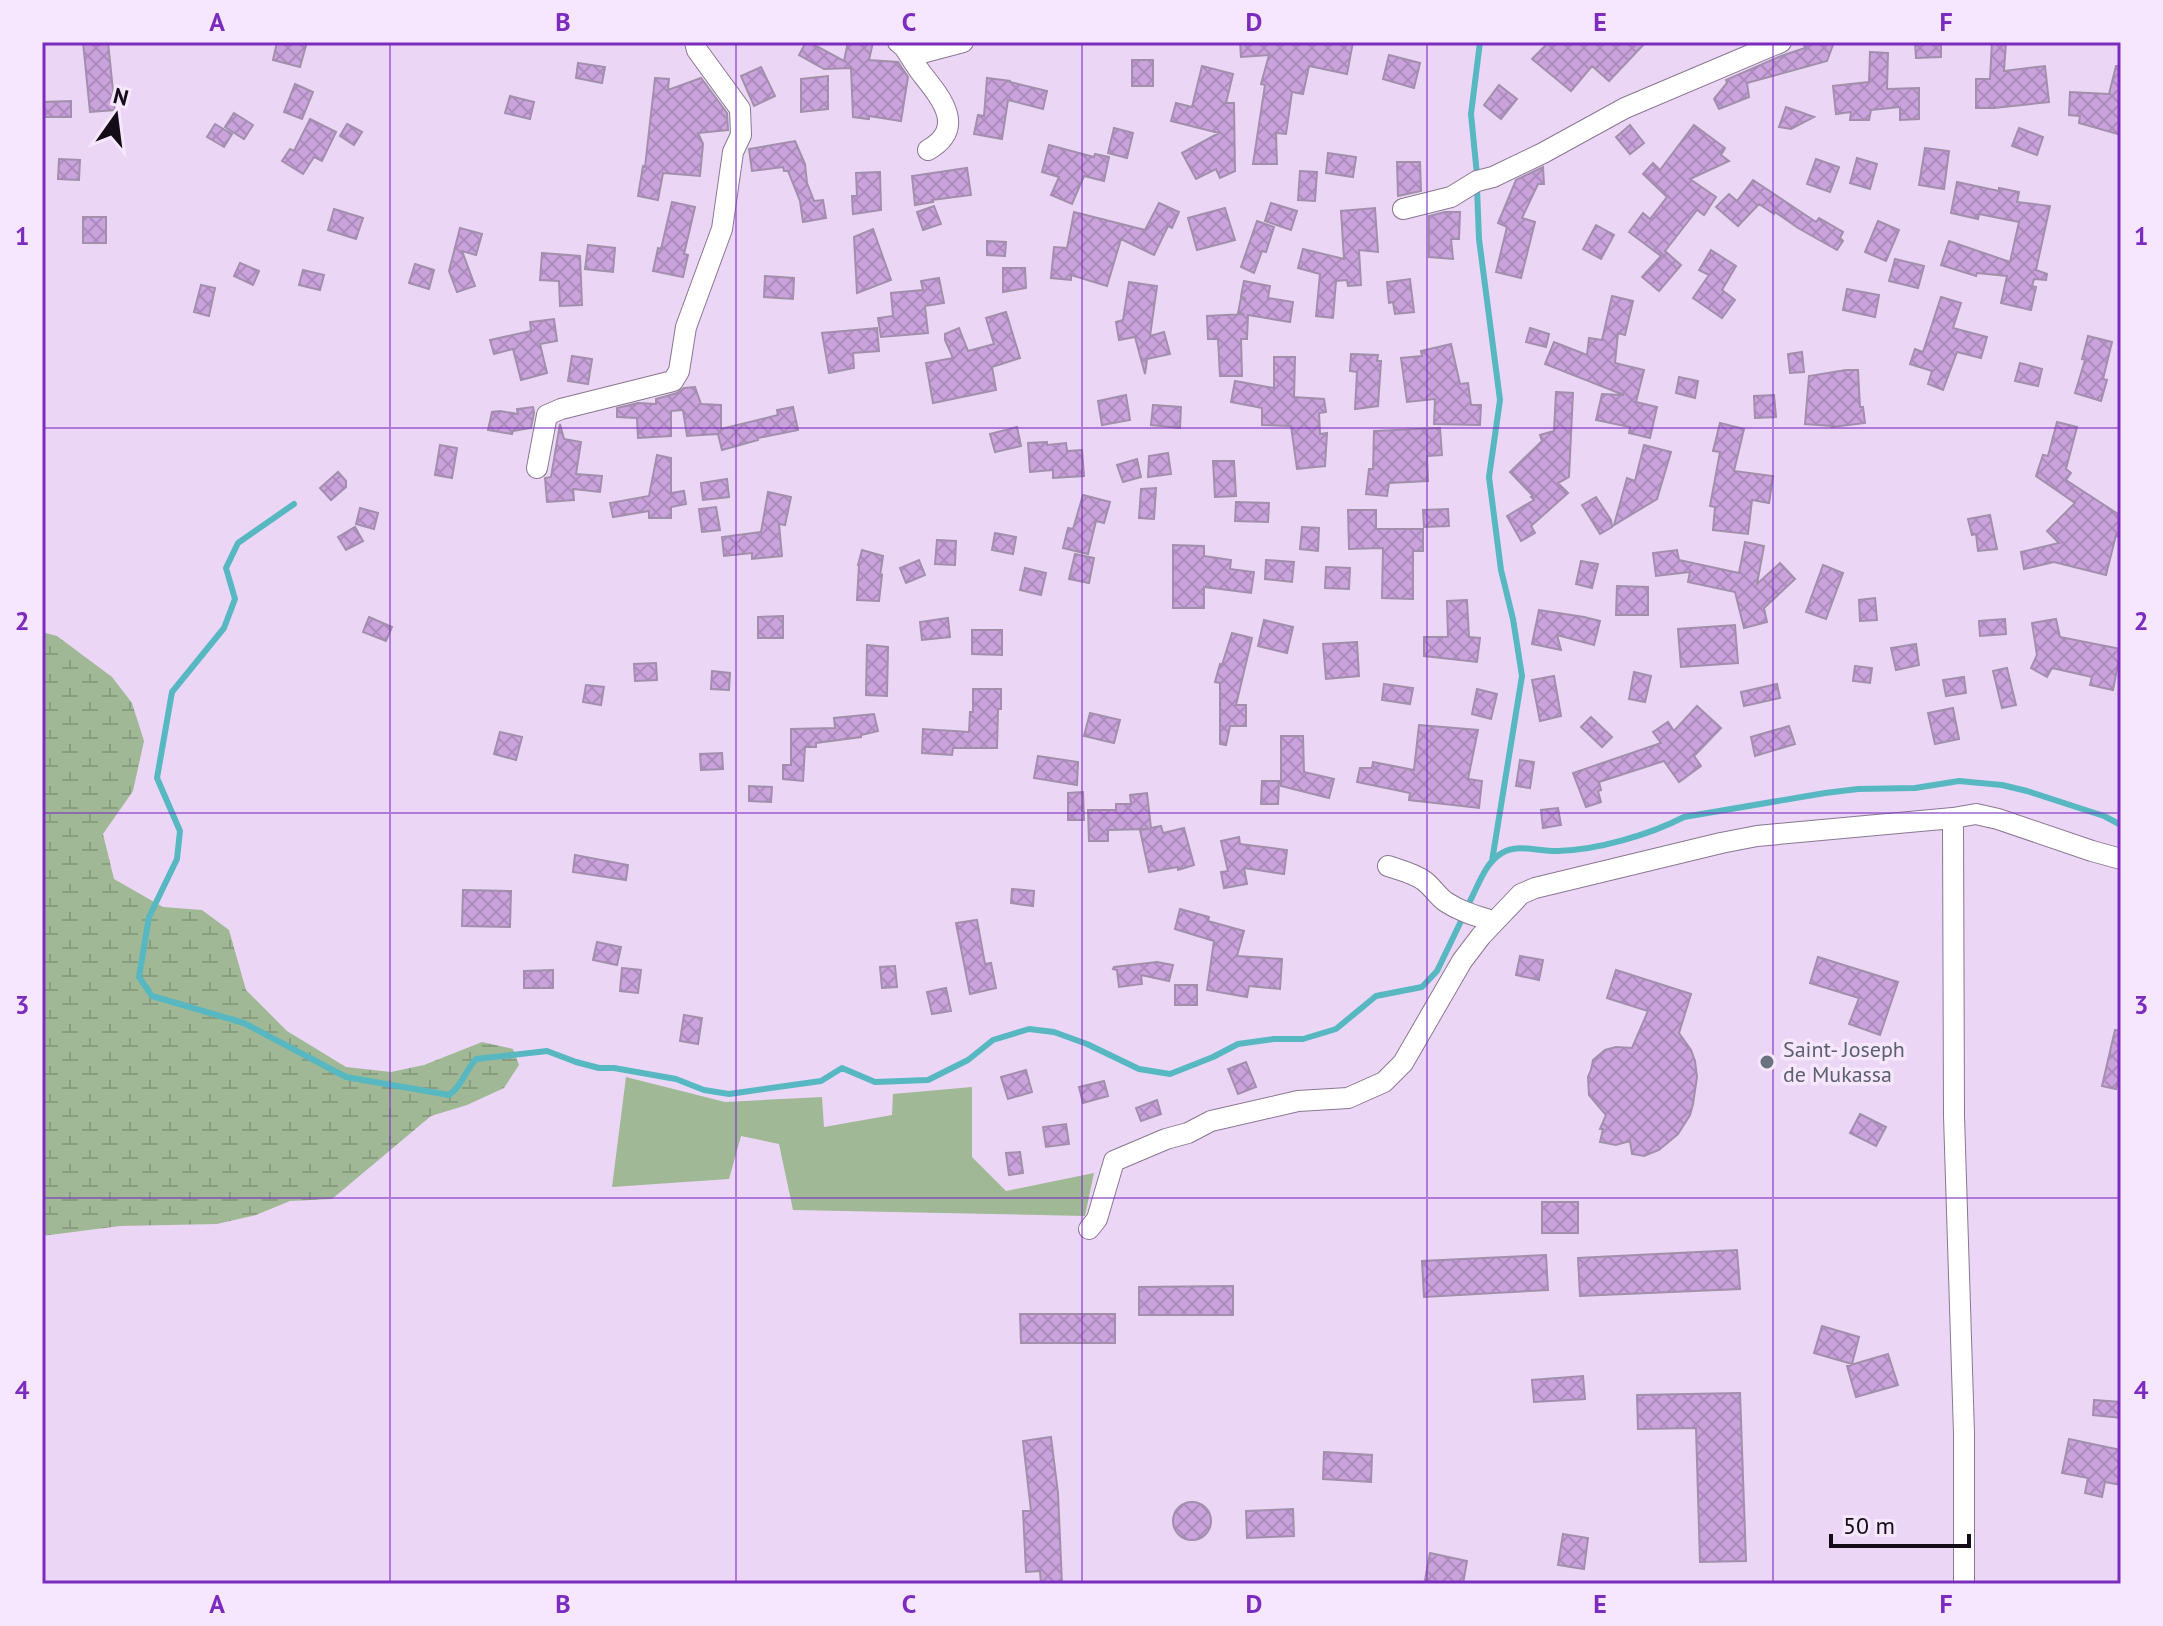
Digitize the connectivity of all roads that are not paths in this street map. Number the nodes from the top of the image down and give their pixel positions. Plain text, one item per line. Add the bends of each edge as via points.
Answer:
1 (695, 42) edge
2 (963, 42) edge
3 (1781, 42) edge
4 (904, 49) edge
5 (928, 150) dead end
6 (1403, 209) dead end
7 (537, 468) dead end
8 (1953, 818) junction
9 (2121, 859) edge
10 (1388, 866) dead end
11 (1493, 921) junction
12 (1089, 1229) dead end
13 (1964, 1584) edge

1 - 7 street via 740,109 741,135 733,152 722,229 686,327 679,371 673,381 547,415
2 - 4 street
3 - 6 street via 1625,108 1451,197
4 - 5 street via 947,108 948,128 941,142
8 - 9 street via 1976,814 1998,819
8 - 11 street via 1721,843 1535,888
8 - 13 street
10 - 11 street via 1425,881 1442,899 1469,914
11 - 12 street via 1462,961 1403,1063 1384,1082 1348,1098 1298,1101 1211,1121 1114,1161 1097,1219

